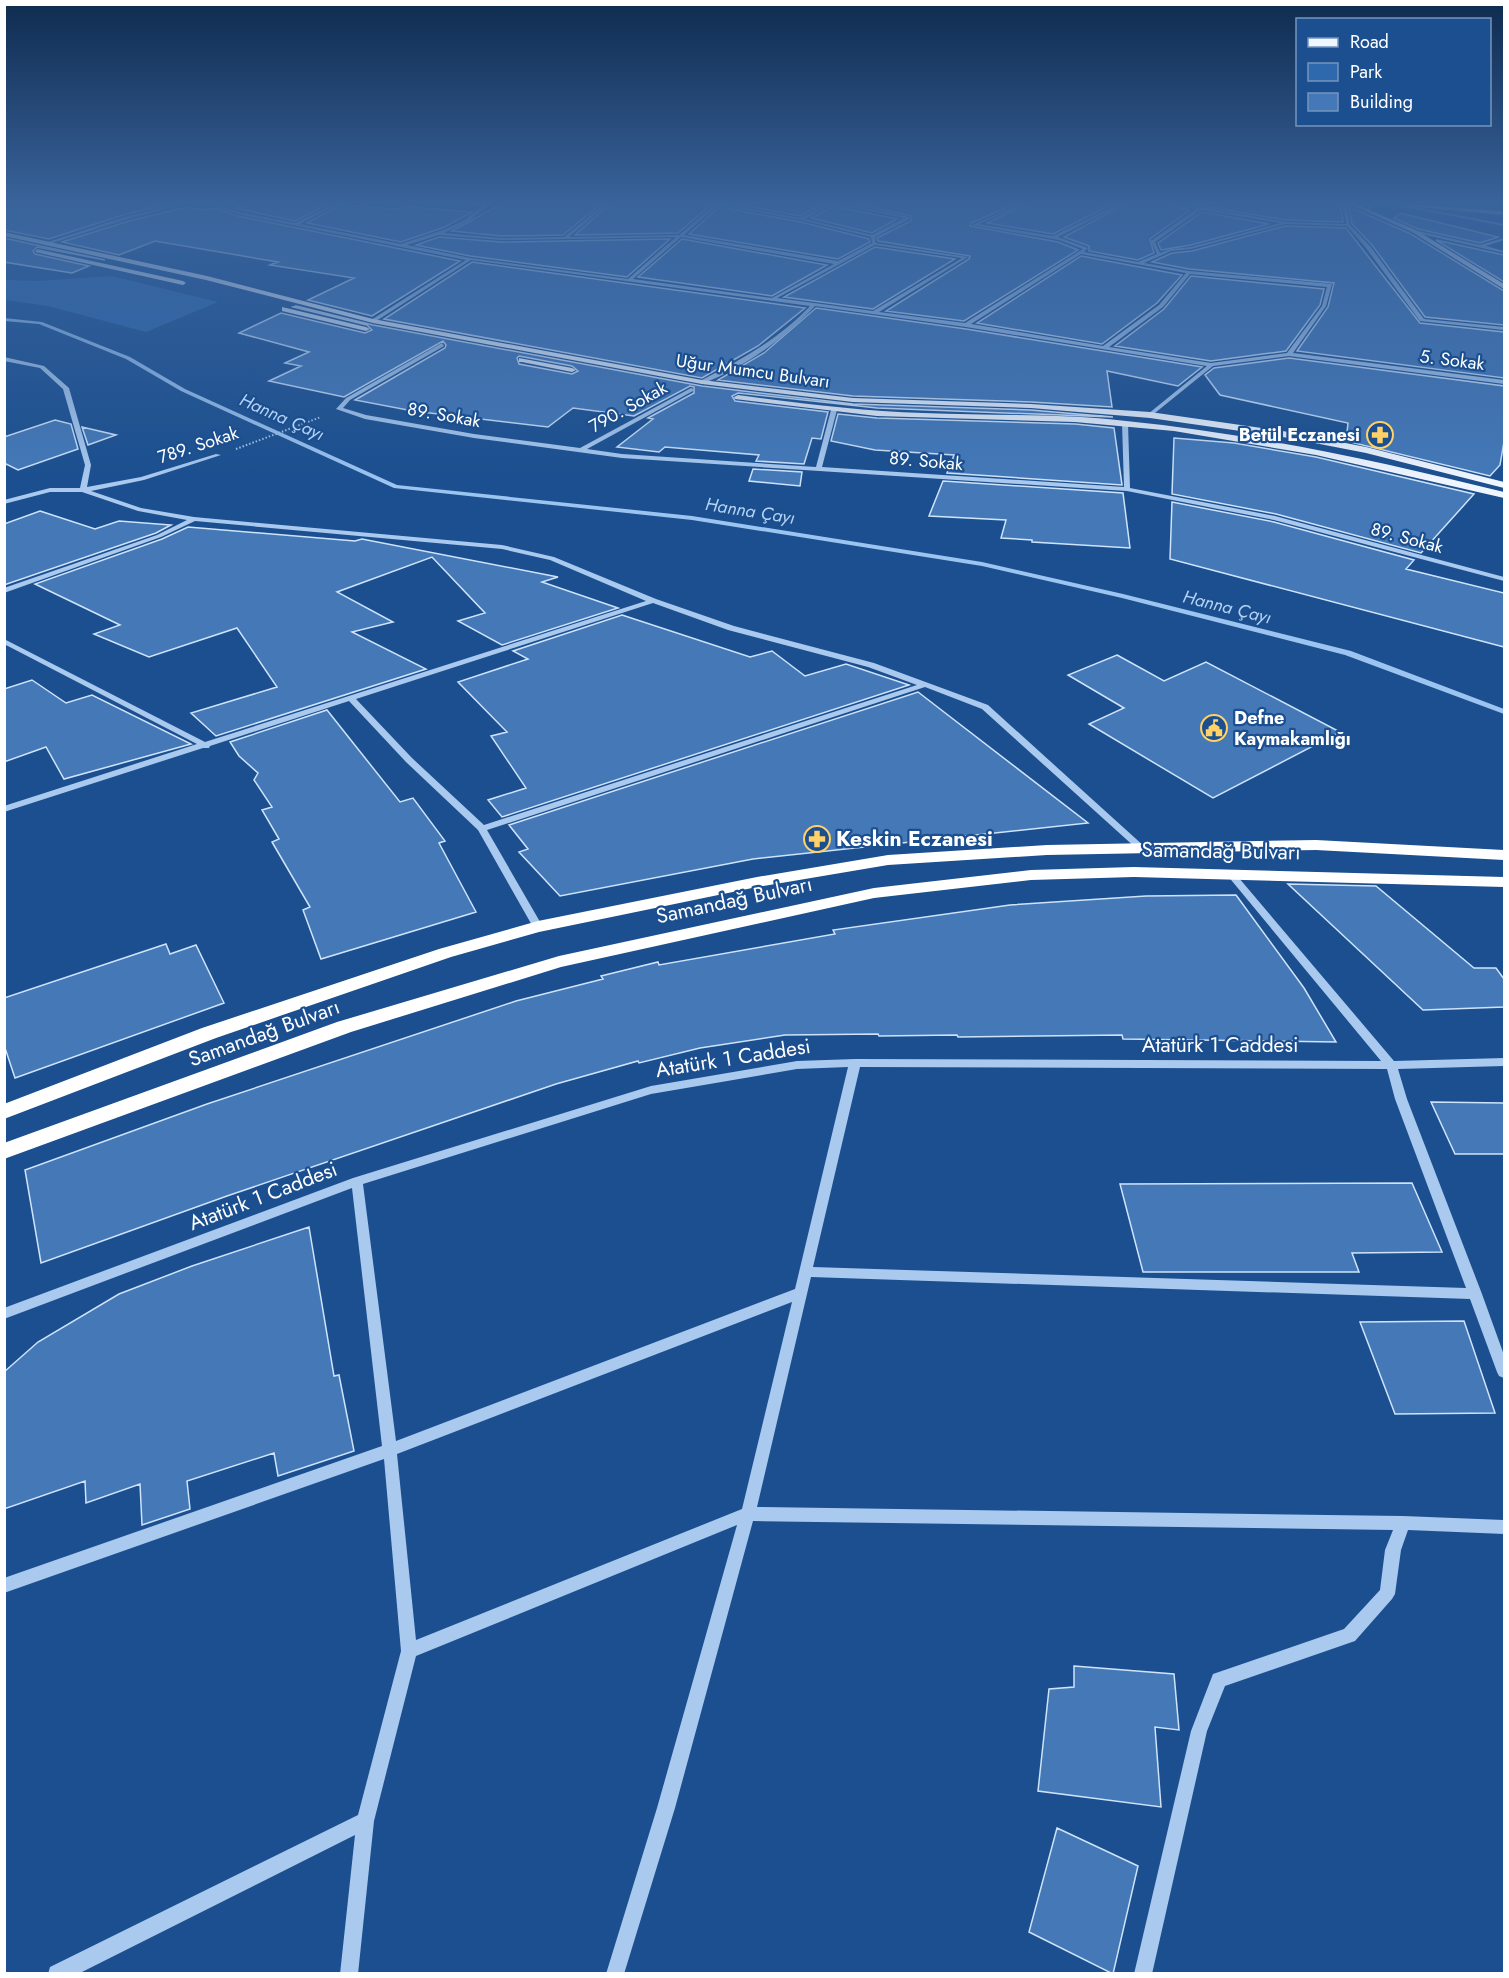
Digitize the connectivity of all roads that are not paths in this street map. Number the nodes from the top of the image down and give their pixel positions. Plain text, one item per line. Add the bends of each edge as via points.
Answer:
1 (278, 296) edge
2 (412, 296) edge
3 (768, 296) edge
4 (901, 296) edge
5 (1011, 296) edge
6 (1169, 296) edge
7 (1327, 296) edge
8 (1404, 296) edge
9 (774, 297) joint
10 (273, 305) dead end
11 (814, 305) junction
12 (875, 312) junction
13 (373, 321) junction
14 (966, 325) junction
15 (1504, 329) edge
16 (376, 331) dead end
17 (425, 341) dead end
18 (442, 345) junction
19 (453, 347) dead end
20 (1105, 347) junction
21 (1289, 354) junction
22 (507, 357) dead end
23 (4, 359) edge
24 (21, 363) junction
25 (1211, 365) junction
26 (4, 368) edge
27 (586, 372) dead end
28 (702, 382) junction
29 (1504, 382) edge
30 (680, 388) dead end
31 (692, 390) junction
32 (714, 393) dead end
33 (725, 395) dead end
34 (834, 410) junction
35 (1150, 415) junction
36 (1125, 423) junction
37 (580, 451) junction
38 (218, 455) road end
39 (819, 467) junction
40 (1504, 484) edge
41 (1127, 489) junction
42 (83, 490) junction
43 (1501, 495) edge
44 (4, 502) edge
45 (194, 519) junction
46 (1504, 579) edge
47 (4, 591) edge
48 (653, 601) junction
49 (4, 641) edge
50 (924, 685) junction
51 (351, 699) junction
52 (206, 746) junction
53 (4, 808) edge
54 (482, 829) junction
55 (1140, 847) junction
56 (1504, 855) edge
57 (1230, 873) junction
58 (1504, 882) edge
59 (538, 927) junction
60 (1504, 1062) edge
61 (855, 1063) junction
62 (1391, 1065) junction
63 (4, 1112) edge
64 (4, 1151) edge
65 (357, 1181) junction
66 (807, 1272) junction
67 (800, 1293) junction
68 (1476, 1294) junction
69 (4, 1314) edge
70 (1504, 1372) edge
71 (390, 1450) junction
72 (748, 1514) junction
73 (1403, 1523) junction
74 (1504, 1527) edge
75 (4, 1586) edge
76 (409, 1651) junction
77 (365, 1821) junction
78 (57, 1974) edge
79 (349, 1974) edge
80 (615, 1974) edge
81 (1143, 1974) edge

1 - 13 main road, Uğur Mumcu Bulvarı
2 - 13 street
3 - 9 street
4 - 12 street
5 - 14 street
6 - 20 street
7 - 21 street
8 - 15 street via 1422,320
9 - 11 street
10 - 16 main road
11 - 12 street
11 - 28 street via 796,325 756,355
12 - 14 street
13 - 28 main road, Uğur Mumcu Bulvarı
14 - 20 street
17 - 18 main road
18 - 19 main road
18 - 37 street, 89. Sokak via 348,399 339,409 474,436
20 - 25 street
21 - 25 street, 5. Sokak
21 - 29 street, 5. Sokak
22 - 27 main road
23 - 24 street
24 - 26 street
24 - 42 street via 42,368 66,388 88,465
25 - 35 street
28 - 31 main road
28 - 35 main road, Uğur Mumcu Bulvarı via 853,400
30 - 31 main road, Uğur Mumcu Bulvarı
31 - 32 main road, Uğur Mumcu Bulvarı
31 - 37 street, 790. Sokak
33 - 34 main road, Uğur Mumcu Bulvarı
34 - 36 main road, Uğur Mumcu Bulvarı
34 - 39 street
35 - 40 main road, Uğur Mumcu Bulvarı via 1289,435
36 - 41 street
36 - 43 main road, Uğur Mumcu Bulvarı via 1296,448
37 - 39 street, 89. Sokak via 666,460
38 - 42 street, 789. Sokak via 142,478
39 - 41 street, 89. Sokak
41 - 46 street, 89. Sokak via 1275,518
42 - 44 street via 50,490
42 - 45 street via 140,510
45 - 47 street via 159,536
45 - 48 street via 502,547 552,558
48 - 50 street via 731,628 871,665
48 - 51 street
49 - 52 street
50 - 54 street
50 - 55 street via 985,707
51 - 52 street
51 - 54 street
52 - 53 street
54 - 59 street
55 - 56 highway, Samandağ Bulvarı via 1316,845
55 - 59 highway, Samandağ Bulvarı via 888,860 757,882
57 - 58 highway, Samandağ Bulvarı
57 - 62 street
57 - 64 highway, Samandağ Bulvarı via 1031,875 874,893 559,962 344,1027
59 - 63 highway, Samandağ Bulvarı via 445,953 209,1033
60 - 62 street, Atatürk 1 Caddesi
61 - 62 street, Atatürk 1 Caddesi
61 - 65 street, Atatürk 1 Caddesi via 797,1065 651,1090
61 - 66 street
62 - 68 street
65 - 69 street, Atatürk 1 Caddesi
65 - 71 street
66 - 67 street
66 - 68 street
67 - 71 street
67 - 72 street
68 - 70 street
71 - 75 street
71 - 76 street
72 - 73 street
72 - 76 street
72 - 80 street
73 - 74 street
73 - 81 street via 1393,1550 1386,1594 1349,1635 1219,1680 1198,1731
76 - 77 street
77 - 78 street
77 - 79 street

